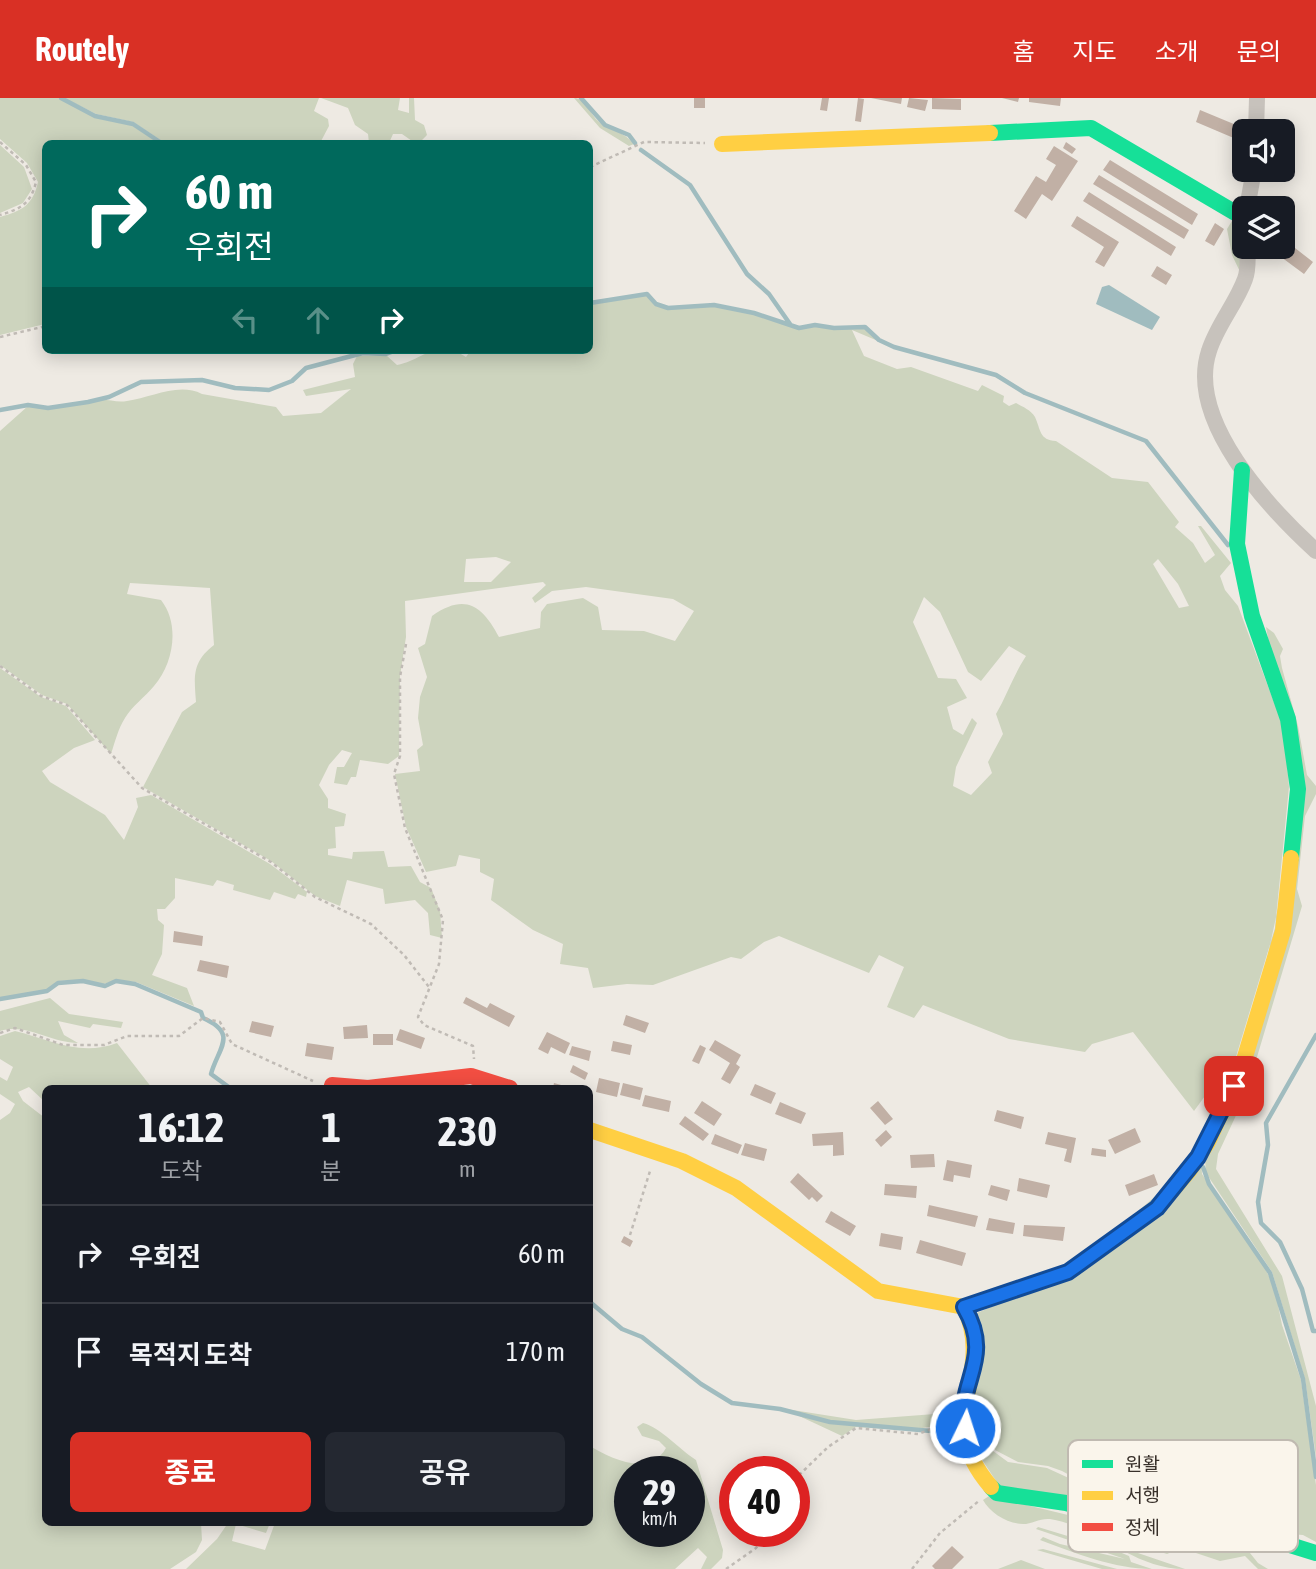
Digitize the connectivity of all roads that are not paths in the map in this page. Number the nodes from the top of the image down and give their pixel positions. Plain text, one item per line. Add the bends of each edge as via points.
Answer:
1 (1257, 98) edge
2 (1256, 119) edge
3 (722, 144) road end
4 (1232, 211) edge
5 (1247, 259) edge
6 (1242, 470) junction
7 (1316, 551) edge
8 (332, 1084) road end
9 (341, 1085) edge
10 (394, 1085) edge
11 (500, 1085) edge
12 (593, 1131) edge
13 (964, 1307) junction
14 (1068, 1504) edge
15 (1298, 1547) edge
16 (1316, 1553) edge

1 - 2 street
3 - 4 street via 1091,128
5 - 6 street via 1245,279 1209,351 1205,377 1212,413
6 - 7 street
6 - 13 street via 1237,544 1252,616 1287,719 1298,789 1283,931 1241,1070 1208,1142 1157,1208 1068,1272
8 - 9 street
10 - 11 street via 471,1076
12 - 13 street via 682,1161 736,1188 878,1291
13 - 14 street via 974,1326 978,1351 962,1413 971,1454 993,1489 1004,1495
15 - 16 street

